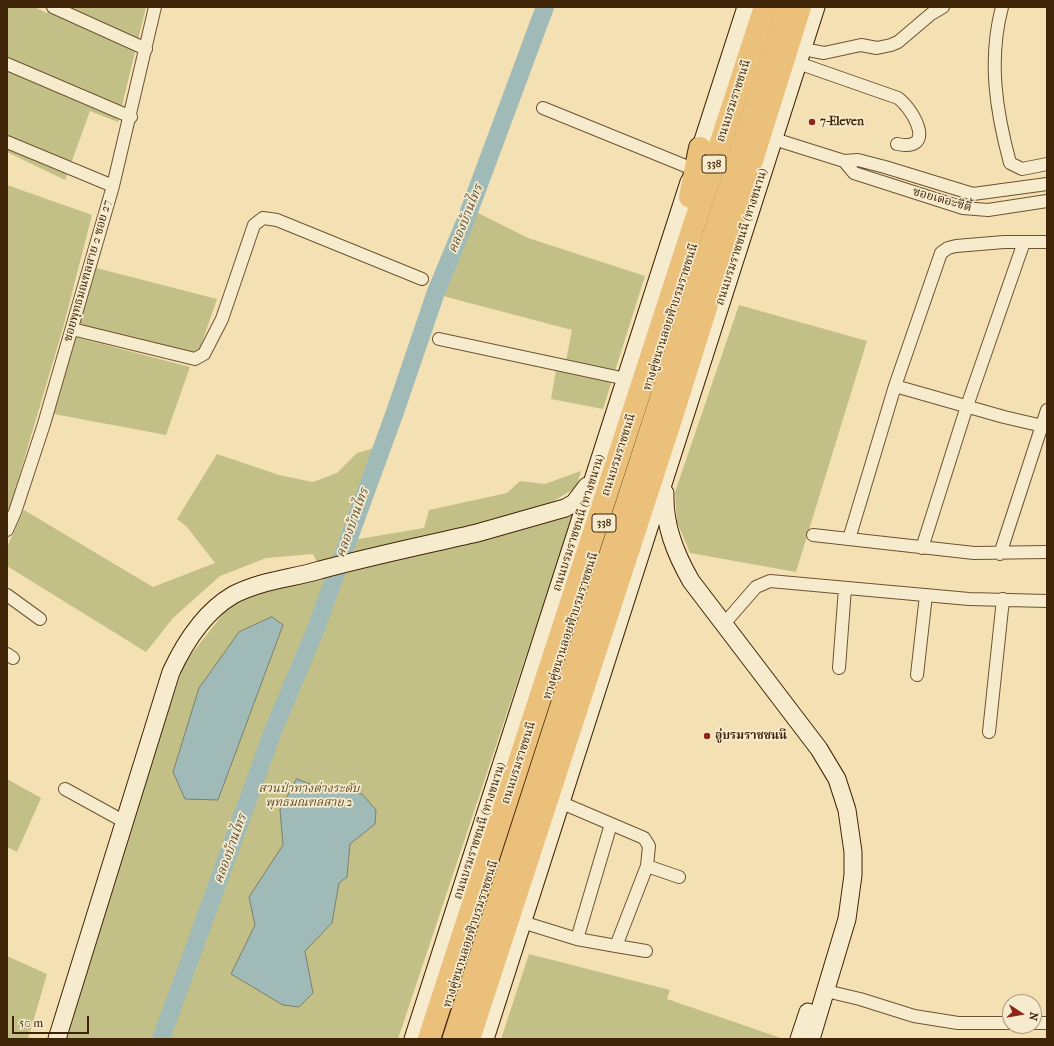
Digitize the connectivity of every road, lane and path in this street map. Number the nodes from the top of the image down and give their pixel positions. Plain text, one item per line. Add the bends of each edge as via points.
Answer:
1 (53, 7) edge
2 (155, 7) edge
3 (746, 7) edge
4 (765, 7) edge
5 (773, 7) edge
6 (786, 7) edge
7 (800, 7) edge
8 (816, 7) edge
9 (943, 7) edge
10 (1000, 8) edge
11 (146, 49) junction
12 (800, 56) junction
13 (7, 64) edge
14 (543, 108) dead end
15 (130, 117) junction
16 (774, 138) junction
17 (7, 142) edge
18 (897, 144) dead end
19 (700, 148) junction
20 (844, 161) junction
21 (1047, 164) edge
22 (885, 167) junction
23 (693, 169) junction
24 (761, 178) junction
25 (880, 181) junction
26 (1047, 184) edge
27 (113, 186) junction
28 (1047, 201) edge
29 (1024, 242) junction
30 (1047, 242) edge
31 (422, 279) dead end
32 (662, 322) junction
33 (702, 323) junction
34 (72, 329) junction
35 (439, 340) dead end
36 (626, 379) junction
37 (895, 386) junction
38 (967, 406) junction
39 (1047, 410) edge
40 (1044, 426) edge
41 (593, 478) junction
42 (665, 478) junction
43 (7, 530) edge
44 (812, 535) dead end
45 (849, 539) junction
46 (922, 548) junction
47 (1047, 552) edge
48 (1000, 554) junction
49 (845, 588) junction
50 (7, 595) edge
51 (926, 595) junction
52 (1003, 599) junction
53 (1047, 601) edge
54 (40, 619) dead end
55 (723, 625) junction
56 (839, 668) dead end
57 (917, 675) dead end
58 (989, 732) dead end
59 (65, 789) dead end
60 (562, 803) junction
61 (125, 822) junction
62 (612, 824) junction
63 (647, 866) junction
64 (679, 877) dead end
65 (847, 919) junction
66 (522, 922) junction
67 (577, 939) junction
68 (616, 946) junction
69 (646, 951) dead end
70 (826, 991) junction
71 (1002, 1023) edge
72 (57, 1039) edge
73 (413, 1039) edge
74 (429, 1039) edge
75 (437, 1039) edge
76 (452, 1039) edge
77 (469, 1039) edge
78 (485, 1039) edge
79 (799, 1039) edge
80 (811, 1039) edge

1 - 11 street
2 - 11 street, ซอยพุทธมณฑลสาย 2 ซอย 27
3 - 19 main road, ถนนบรมราชชนนี (ทางขนาน) / 338
4 - 32 highway, ถนนบรมราชชนนี / 338
5 - 75 main road, ทางคู่ขนานลอยฟ้าบรมราชชนนี / 338
6 - 76 main road, ทางคู่ขนานลอยฟ้าบรมราชชนนี / 338
7 - 33 highway, 338
8 - 12 main road, ถนนบรมราชชนนี (ทางขนาน)
9 - 12 street via 898,42 883,47 861,45
10 - 21 street via 994,57 995,85 1000,125 1010,163 1022,169
11 - 15 street, ซอยพุทธมณฑลสาย 2 ซอย 27
12 - 16 main road, ถนนบรมราชชนนี (ทางขนาน)
12 - 18 street via 898,98 906,104 920,132 918,140 913,144
13 - 15 street
14 - 23 street
15 - 27 street, ซอยพุทธมณฑลสาย 2 ซอย 27
16 - 20 street, ซอยเดอะซิตี้
16 - 24 main road, ถนนบรมราชชนนี (ทางขนาน)
17 - 27 street
19 - 23 main road, ถนนบรมราชชนนี (ทางขนาน) / 338
19 - 32 highway
20 - 22 street, ซอยเดอะซิตี้ via 858,160
20 - 25 street, ซอยเดอะซิตี้ via 854,173
22 - 25 street
22 - 26 street, ซอยเดอะซิตี้ via 973,194
23 - 36 main road, ถนนบรมราชชนนี (ทางขนาน) / 338
24 - 33 highway via 754,187 731,243 713,302
24 - 42 main road, ถนนบรมราชชนนี (ทางขนาน)
25 - 28 street, ซอยเดอะซิตี้ via 973,210
27 - 34 street, ซอยพุทธมณฑลสาย 2 ซอย 27
29 - 30 street
29 - 37 street via 956,246 941,253
29 - 38 street
31 - 34 street via 277,220 263,218 254,225 222,319 204,354 195,359
32 - 74 highway, ถนนบรมราชชนนี / 338
33 - 77 highway, 338
34 - 43 street, ซอยพุทธมณฑลสาย 2 ซอย 27 via 16,512
35 - 36 street
36 - 41 main road, ถนนบรมราชชนนี (ทางขนาน) / 338
37 - 38 street
37 - 45 street
38 - 40 street
38 - 46 street
39 - 40 street
40 - 48 street
41 - 61 main road via 574,502 565,508 478,532 307,574 276,579 232,596 211,612 182,648 171,672
41 - 73 main road, ถนนบรมราชชนนี (ทางขนาน) / 338
42 - 55 main road via 665,516 674,547 691,581
42 - 60 main road, ถนนบรมราชชนนี (ทางขนาน)
44 - 45 street
45 - 46 street
46 - 48 street
47 - 48 street
49 - 51 street
49 - 55 street via 770,581 756,587
49 - 56 street
50 - 54 street
51 - 52 street
51 - 57 street
52 - 53 street
52 - 58 street
55 - 65 main road via 819,749 837,779 847,810 853,852 853,875
59 - 61 street
60 - 62 street
60 - 66 main road, ถนนบรมราชชนนี (ทางขนาน)
61 - 72 main road
62 - 63 street via 635,833 647,842
62 - 67 street
63 - 64 street
63 - 68 street
65 - 70 main road
65 - 79 main road via 835,936 825,960
66 - 67 street
66 - 78 main road, ถนนบรมราชชนนี (ทางขนาน)
67 - 68 street
68 - 69 street
70 - 71 street via 914,1016 958,1023
70 - 80 main road

